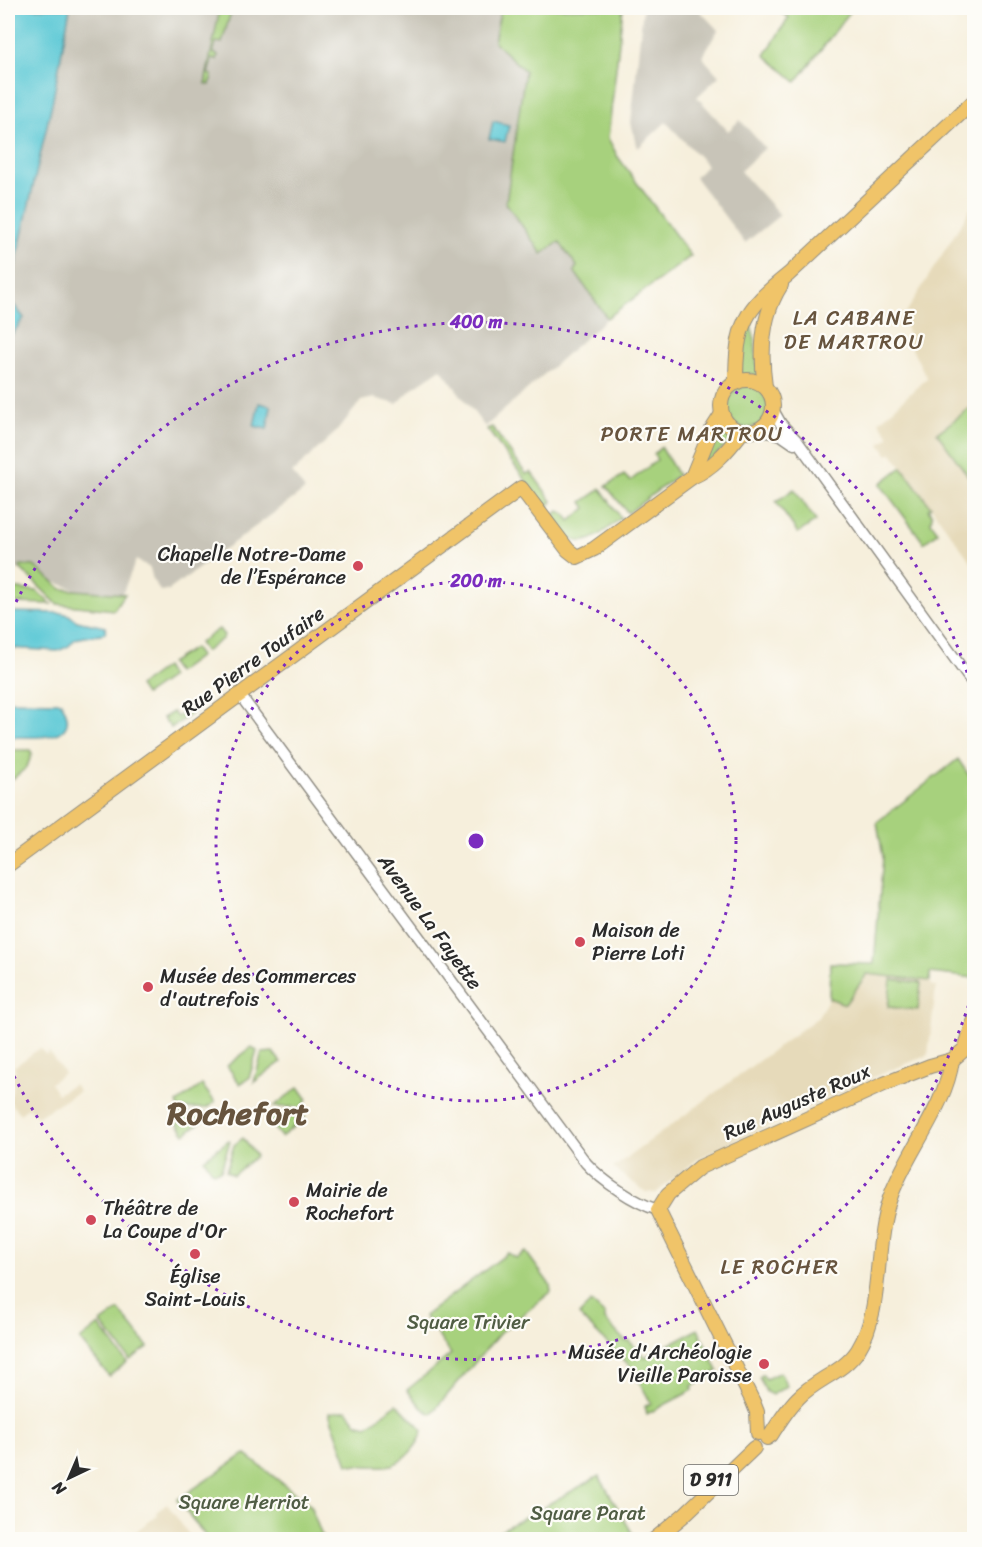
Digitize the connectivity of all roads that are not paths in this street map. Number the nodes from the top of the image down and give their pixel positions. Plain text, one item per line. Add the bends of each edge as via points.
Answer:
1 (975, 101) edge
2 (789, 274) junction
3 (748, 314) junction
4 (762, 350) junction
5 (736, 383) junction
6 (765, 387) junction
7 (773, 410) junction
8 (722, 414) junction
9 (758, 430) junction
10 (742, 432) junction
11 (808, 458) junction
12 (692, 477) junction
13 (975, 685) edge
14 (240, 695) junction
15 (8, 865) edge
16 (975, 1022) edge
17 (952, 1060) junction
18 (657, 1210) junction
19 (758, 1440) junction
20 (654, 1539) edge

1 - 2 main road
2 - 3 main road via 758,300
2 - 4 main road via 768,310
3 - 4 main road
3 - 5 main road via 736,350
4 - 6 main road
5 - 6 main road via 752,381
5 - 8 main road via 723,394
6 - 7 main road
7 - 9 main road
7 - 11 street
8 - 10 main road via 728,424
8 - 12 main road
9 - 10 main road
9 - 11 street via 788,439
10 - 12 main road via 713,464
11 - 13 street
12 - 14 main road, Rue Pierre Toufaire via 594,549 577,557 521,488
14 - 15 main road, Rue Pierre Toufaire
14 - 18 street, Avenue La Fayette via 593,1171 641,1204
16 - 17 main road, Rue Auguste Roux via 965,1049
17 - 18 main road, Rue Auguste Roux via 884,1084 700,1167 668,1194
17 - 19 main road, D 911 via 938,1101 890,1197 880,1236 873,1308 866,1335 848,1362 798,1397 771,1435
18 - 19 main road via 750,1395 757,1412
19 - 20 main road, D 911

